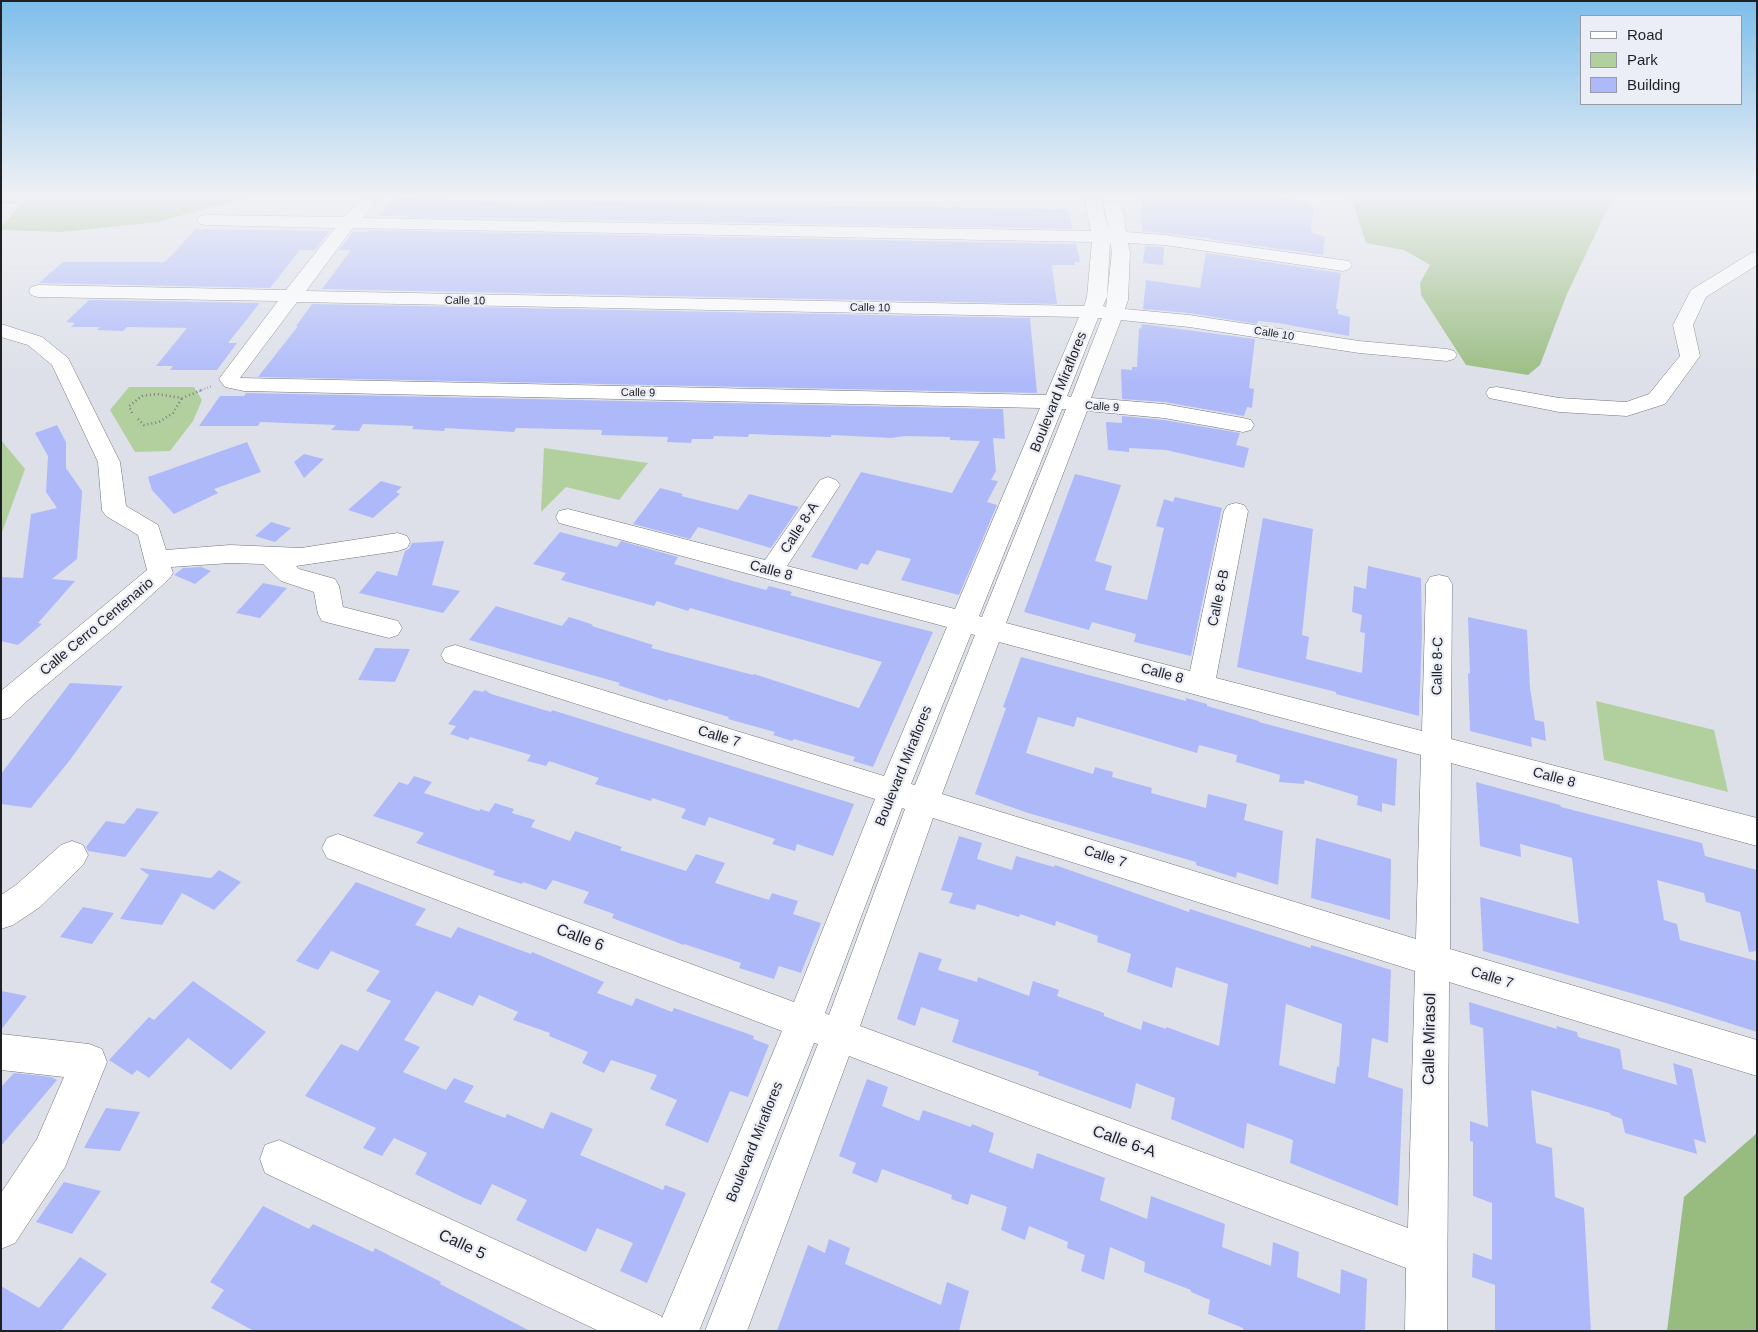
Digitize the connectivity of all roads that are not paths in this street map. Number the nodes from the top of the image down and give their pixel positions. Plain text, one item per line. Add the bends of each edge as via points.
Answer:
1 (320, 259) edge
2 (1105, 259) edge
3 (1301, 259) edge
4 (1754, 259) edge
5 (1343, 265) dead end
6 (38, 291) dead end
7 (290, 297) junction
8 (1103, 313) junction
9 (1, 330) edge
10 (1447, 355) dead end
11 (1497, 393) dead end
12 (1066, 403) junction
13 (1243, 424) dead end
14 (828, 484) dead end
15 (1236, 511) dead end
16 (568, 517) dead end
17 (398, 542) dead end
18 (270, 556) junction
19 (156, 559) junction
20 (771, 571) junction
21 (1439, 584) dead end
22 (977, 625) junction
23 (389, 628) dead end
24 (455, 655) dead end
25 (1201, 685) junction
26 (1, 709) edge
27 (1437, 747) junction
28 (893, 791) junction
29 (924, 800) junction
30 (1757, 832) edge
31 (338, 848) dead end
32 (72, 855) dead end
33 (1, 914) edge
34 (1431, 960) junction
35 (822, 1029) junction
36 (1, 1052) edge
37 (1757, 1058) edge
38 (279, 1159) dead end
39 (1, 1229) edge
40 (1426, 1255) junction
41 (646, 1331) edge
42 (678, 1331) edge
43 (726, 1331) edge
44 (1426, 1331) edge

1 - 7 street
2 - 8 street, Boulevard Miraflores via 1097,297
3 - 5 street
4 - 11 street via 1698,294 1683,325 1690,356 1657,399 1627,409 1559,405
6 - 7 street, Calle 10
7 - 8 street, Calle 10
7 - 12 street, Calle 9 via 229,379 232,383
8 - 10 street, Calle 10 via 1189,321 1359,347
8 - 12 street, Boulevard Miraflores
9 - 19 street, Calle Cerro Centenario via 35,341 61,362 108,462 114,510 149,531
12 - 13 street, Calle 9 via 1164,412
12 - 22 street, Boulevard Miraflores
14 - 20 street, Calle 8-A
15 - 25 street, Calle 8-B
16 - 20 street, Calle 8
17 - 18 street via 301,556
18 - 19 street via 230,554
18 - 23 street via 290,575 326,586 331,614
19 - 26 street, Calle Cerro Centenario via 160,573
20 - 22 street, Calle 8
21 - 27 street, Calle 8-C
22 - 25 street, Calle 8
22 - 28 street, Boulevard Miraflores
22 - 29 street, Boulevard Miraflores
24 - 28 street, Calle 7
25 - 27 street, Calle 8
27 - 30 street, Calle 8
27 - 34 street, Calle Mirasol
28 - 29 street, Calle 7
28 - 35 street, Boulevard Miraflores
29 - 34 street, Calle 7
29 - 35 street, Boulevard Miraflores
31 - 35 street, Calle 6
32 - 33 street via 28,896
34 - 37 street, Calle 7
34 - 40 street, Calle Mirasol
35 - 40 street, Calle 6-A
35 - 42 street, Boulevard Miraflores
35 - 43 street, Boulevard Miraflores
36 - 39 street via 89,1062 51,1153
38 - 41 street, Calle 5
40 - 44 street, Calle Mirasol

